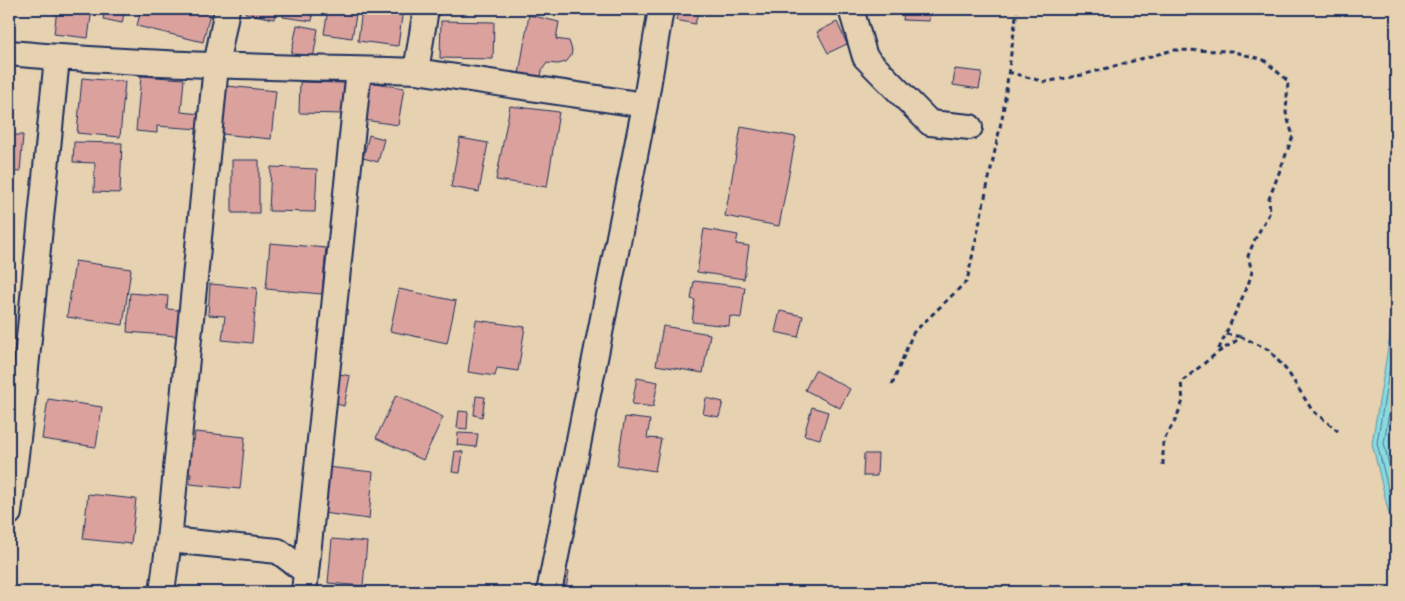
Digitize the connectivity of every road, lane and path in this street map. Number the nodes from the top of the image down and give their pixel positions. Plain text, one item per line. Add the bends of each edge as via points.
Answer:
1 (227, 9) edge
2 (426, 9) edge
3 (661, 9) edge
4 (851, 9) edge
5 (1017, 9) edge
6 (9, 53) edge
7 (57, 58) junction
8 (216, 66) junction
9 (359, 70) junction
10 (416, 71) junction
11 (1008, 72) junction
12 (645, 106) junction
13 (970, 127) dead end
14 (1226, 334) junction
15 (1242, 337) junction
16 (1217, 353) junction
17 (892, 385) dead end
18 (1338, 431) dead end
19 (1163, 465) dead end
20 (9, 513) edge
21 (170, 540) junction
22 (305, 582) edge
23 (162, 592) edge
24 (549, 592) edge

1 - 8 street
2 - 10 street
3 - 12 street
4 - 13 street via 865,57 930,123
5 - 11 path
6 - 7 street
7 - 8 street
7 - 20 street
8 - 9 street
8 - 21 street
9 - 10 street
9 - 22 street
10 - 12 street
11 - 14 path via 1045,82 1173,50 1231,51 1264,60 1288,81 1286,112 1293,136 1269,199 1270,212 1248,256 1252,272 1248,285
11 - 17 path via 1003,113 967,281 913,333
12 - 24 street
14 - 15 path
14 - 16 path
15 - 16 path
15 - 18 path via 1269,350 1288,372 1312,410
16 - 19 path via 1181,382 1183,401 1163,441
21 - 22 street via 278,551
21 - 23 street

